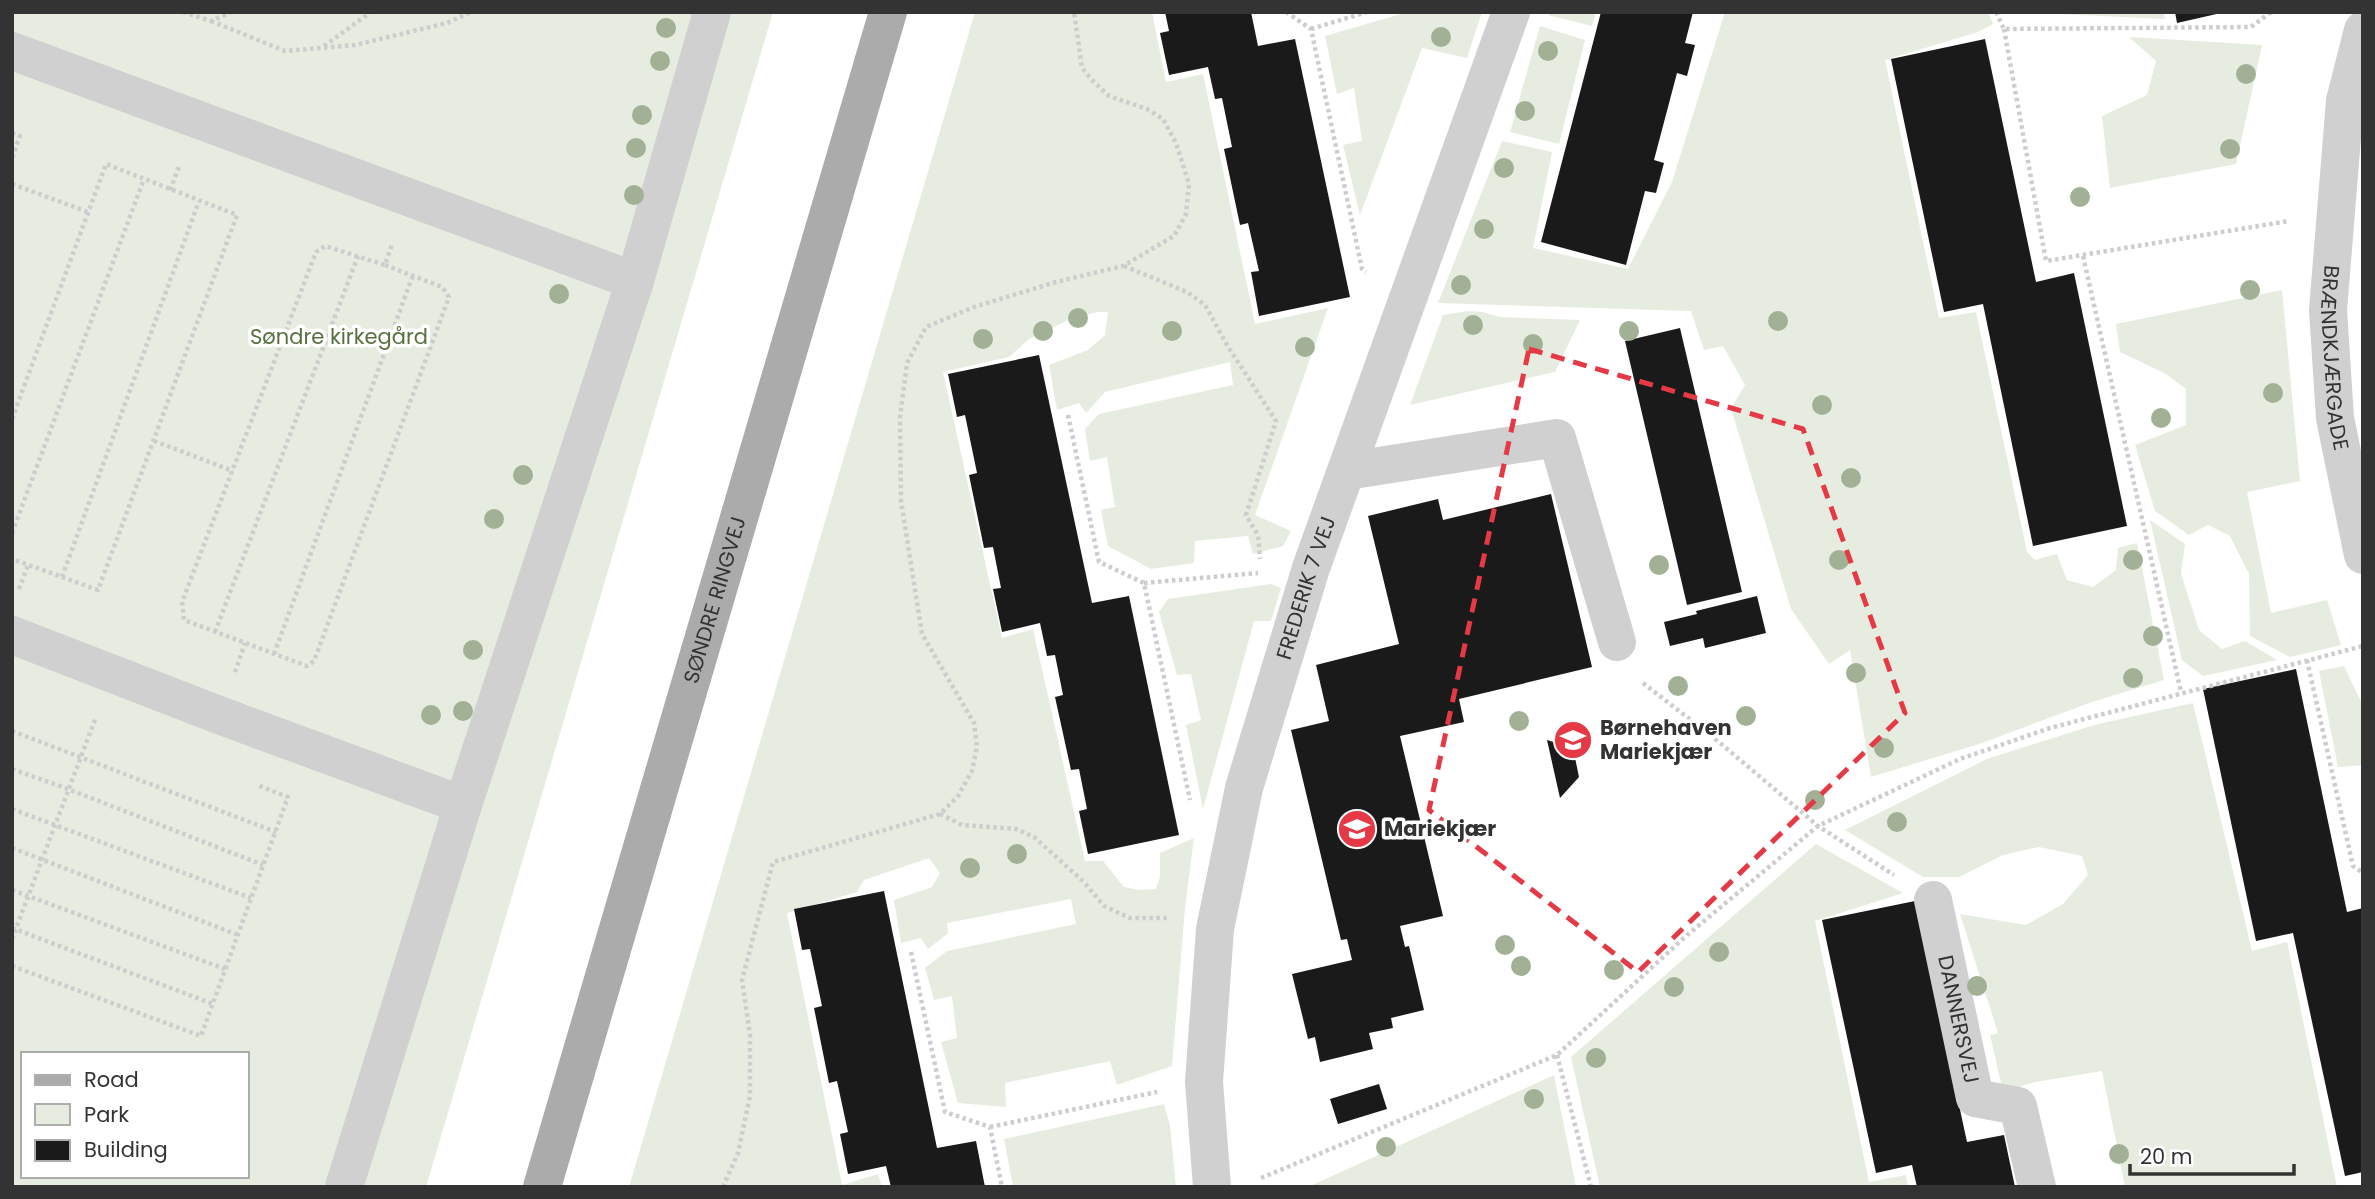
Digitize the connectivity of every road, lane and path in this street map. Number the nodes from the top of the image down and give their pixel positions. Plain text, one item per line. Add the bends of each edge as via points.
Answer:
1 (183, 12) edge
2 (231, 12) edge
3 (371, 12) edge
4 (471, 12) edge
5 (712, 12) edge
6 (888, 12) edge
7 (1074, 12) edge
8 (1286, 12) edge
9 (1367, 12) edge
10 (1511, 12) edge
11 (1996, 12) edge
12 (2272, 12) edge
13 (211, 21) junction
14 (1311, 29) junction
15 (2004, 29) junction
16 (2363, 30) edge
17 (322, 47) junction
18 (12, 51) edge
19 (12, 133) edge
20 (12, 158) edge
21 (144, 179) junction
22 (12, 184) edge
23 (408, 196) junction
24 (199, 201) junction
25 (88, 212) junction
26 (2349, 215) edge
27 (358, 256) junction
28 (2083, 256) junction
29 (385, 265) junction
30 (1123, 266) junction
31 (413, 275) junction
32 (635, 281) junction
33 (1405, 308) junction
34 (1068, 415) dead end
35 (12, 419) edge
36 (154, 441) junction
37 (233, 471) junction
38 (1346, 471) junction
39 (12, 533) edge
40 (2362, 548) edge
41 (12, 559) edge
42 (1311, 568) junction
43 (1261, 573) junction
44 (62, 577) junction
45 (1144, 583) junction
46 (215, 632) junction
47 (12, 635) edge
48 (1617, 642) joint
49 (2363, 646) edge
50 (274, 654) junction
51 (2307, 660) junction
52 (2181, 692) junction
53 (107, 726) dead end
54 (12, 731) edge
55 (80, 757) junction
56 (12, 769) edge
57 (250, 782) dead end
58 (68, 789) junction
59 (463, 805) junction
60 (12, 809) edge
61 (940, 814) junction
62 (55, 825) junction
63 (1818, 826) junction
64 (276, 832) junction
65 (1233, 842) junction
66 (12, 848) edge
67 (42, 859) junction
68 (263, 865) junction
69 (2363, 873) edge
70 (12, 890) edge
71 (28, 896) junction
72 (251, 898) junction
73 (1933, 900) joint
74 (1217, 920) junction
75 (14, 929) edge
76 (238, 935) junction
77 (12, 939) edge
78 (911, 952) dead end
79 (12, 966) edge
80 (225, 969) junction
81 (213, 1004) junction
82 (1557, 1055) junction
83 (1204, 1082) junction
84 (990, 1127) junction
85 (1254, 1181) dead end
86 (344, 1187) edge
87 (542, 1187) edge
88 (723, 1187) edge
89 (1002, 1187) edge
90 (1212, 1187) edge
91 (1591, 1187) edge
92 (2037, 1187) edge

1 - 13 path
2 - 13 path
3 - 17 path
4 - 17 path via 447,23 355,45
5 - 32 street
6 - 87 main road, SØNDRE RINGVEJ
7 - 30 path via 1083,68 1109,96 1163,119 1189,184 1186,214 1174,236
8 - 14 path
9 - 14 path
10 - 33 street, FREDERIK 7 VEJ
11 - 15 path
12 - 15 path via 2251,27
13 - 17 path via 285,51
14 - 33 path via 1362,269
15 - 28 path via 2046,261
16 - 26 street, BRÆNDKJÆRGADE via 2345,101
18 - 23 street
19 - 20 path via 20,135
21 - 24 path
21 - 25 path via 106,164
21 - 39 path
22 - 25 path
23 - 29 path
23 - 32 street
24 - 36 path via 237,215
24 - 44 path
25 - 35 path
26 - 28 path
26 - 40 street, BRÆNDKJÆRGADE via 2328,310 2335,418
27 - 29 path
27 - 37 path via 326,246 316,252
27 - 46 path
28 - 52 path
29 - 31 path
30 - 43 path via 1187,292 1205,306 1276,421 1246,515 1258,535
30 - 61 path via 975,307 926,327 907,363 900,418 901,501 922,634 974,723 977,747 972,771 958,796
31 - 50 path
31 - 50 path via 442,287 449,297 314,661 307,666
32 - 59 street
33 - 38 street, FREDERIK 7 VEJ
34 - 45 path via 1099,562
36 - 37 path
36 - 44 path via 99,590
37 - 46 path via 183,602 184,620
38 - 42 street, FREDERIK 7 VEJ
38 - 48 street via 1557,438
41 - 44 path
42 - 43 path
42 - 65 street, FREDERIK 7 VEJ via 1244,788
43 - 45 path
45 - 65 path via 1194,817
46 - 50 path
47 - 59 street
48 - 63 path via 1640,681
49 - 51 path
51 - 52 path
51 - 69 path via 2353,866
52 - 63 path via 2050,728 1960,759
53 - 55 path via 94,721
54 - 55 path
55 - 58 path
55 - 64 path
56 - 58 path
57 - 64 path via 288,797
58 - 62 path
58 - 68 path
59 - 86 street
60 - 62 path
61 - 74 path via 962,825 1016,829 1034,837 1104,906 1130,918
61 - 88 path via 773,862 742,980 750,1034 750,1096 738,1153
62 - 67 path
62 - 72 path
63 - 73 path
63 - 82 path via 1686,936
64 - 68 path
65 - 74 street, FREDERIK 7 VEJ
66 - 67 path
67 - 71 path
67 - 76 path
68 - 72 path
70 - 71 path
71 - 75 path
71 - 80 path
72 - 76 path
73 - 92 street, DANNERSVEJ via 1975,1098 2018,1106
74 - 83 street, FREDERIK 7 VEJ
75 - 77 path
75 - 81 path
76 - 80 path
78 - 84 path via 945,1112
79 - 81 path via 201,1036
80 - 81 path
82 - 85 path
82 - 91 path
83 - 84 path
83 - 90 street, FREDERIK 7 VEJ
84 - 89 path

